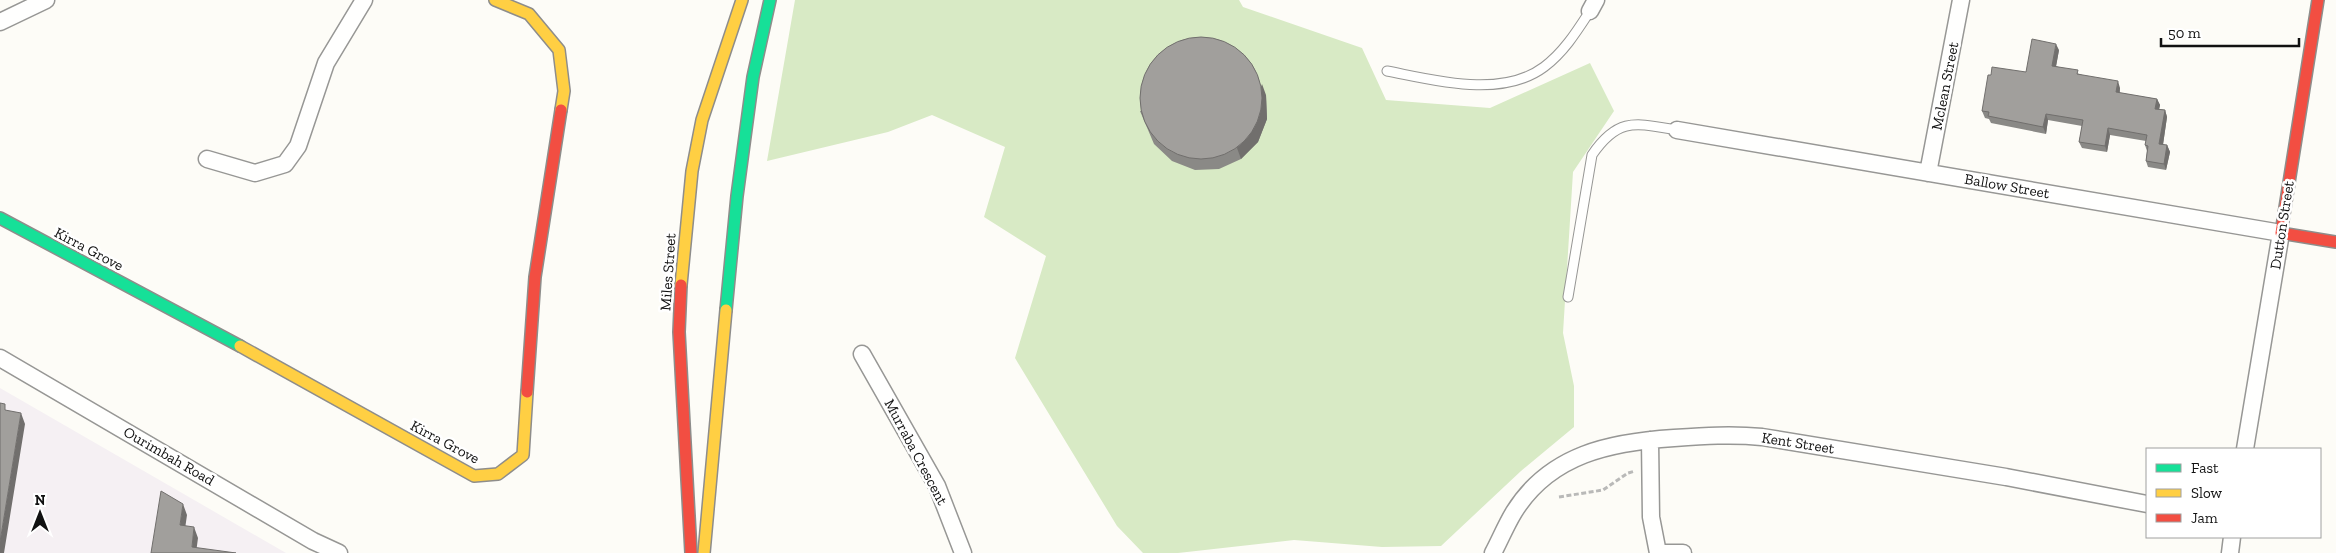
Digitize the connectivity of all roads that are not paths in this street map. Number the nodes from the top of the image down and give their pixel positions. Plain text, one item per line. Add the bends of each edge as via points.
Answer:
1 (46, 0) edge
2 (364, 0) edge
3 (495, 0) edge
4 (742, 0) edge
5 (770, 0) edge
6 (1961, 0) edge
7 (2318, 0) edge
8 (1593, 6) edge
9 (0, 22) edge
10 (1387, 71) dead end
11 (1677, 130) joint
12 (207, 159) dead end
13 (1928, 173) junction
14 (0, 218) edge
15 (2281, 233) junction
16 (2336, 242) edge
17 (1568, 297) dead end
18 (862, 354) dead end
19 (0, 358) edge
20 (1650, 440) junction
21 (2245, 448) edge
22 (2146, 504) edge
23 (2232, 538) edge
24 (339, 553) edge
25 (691, 553) edge
26 (704, 553) edge
27 (963, 553) edge
28 (1493, 553) edge
29 (1658, 553) edge
30 (1664, 553) edge
31 (1683, 553) edge
32 (2230, 553) edge

1 - 9 street
2 - 12 street via 326,64 298,146 285,164 255,172
3 - 14 street, Kirra Grove via 529,14 559,50 564,91 535,277 523,455 498,474 474,476 223,336
4 - 25 street, Miles Street via 702,120 692,171 683,255 679,332
5 - 26 street via 753,78 737,196
6 - 13 street, Mclean Street
7 - 15 street, Dutton Street
8 - 10 lane via 1565,46 1532,75 1503,83 1474,84
11 - 13 street, Ballow Street
11 - 17 lane via 1645,124 1619,128 1603,138 1592,155
13 - 15 street, Ballow Street
15 - 16 street, Ballow Street
15 - 21 street, Dutton Street
18 - 27 street, Murraba Crescent via 937,486
19 - 24 street, Ourimbah Road via 313,541
20 - 22 street, Kent Street via 1740,435 1762,437 2006,476
20 - 28 street, Kent Street via 1602,448 1551,473 1522,502
20 - 29 street via 1651,517
23 - 32 street
30 - 31 street

